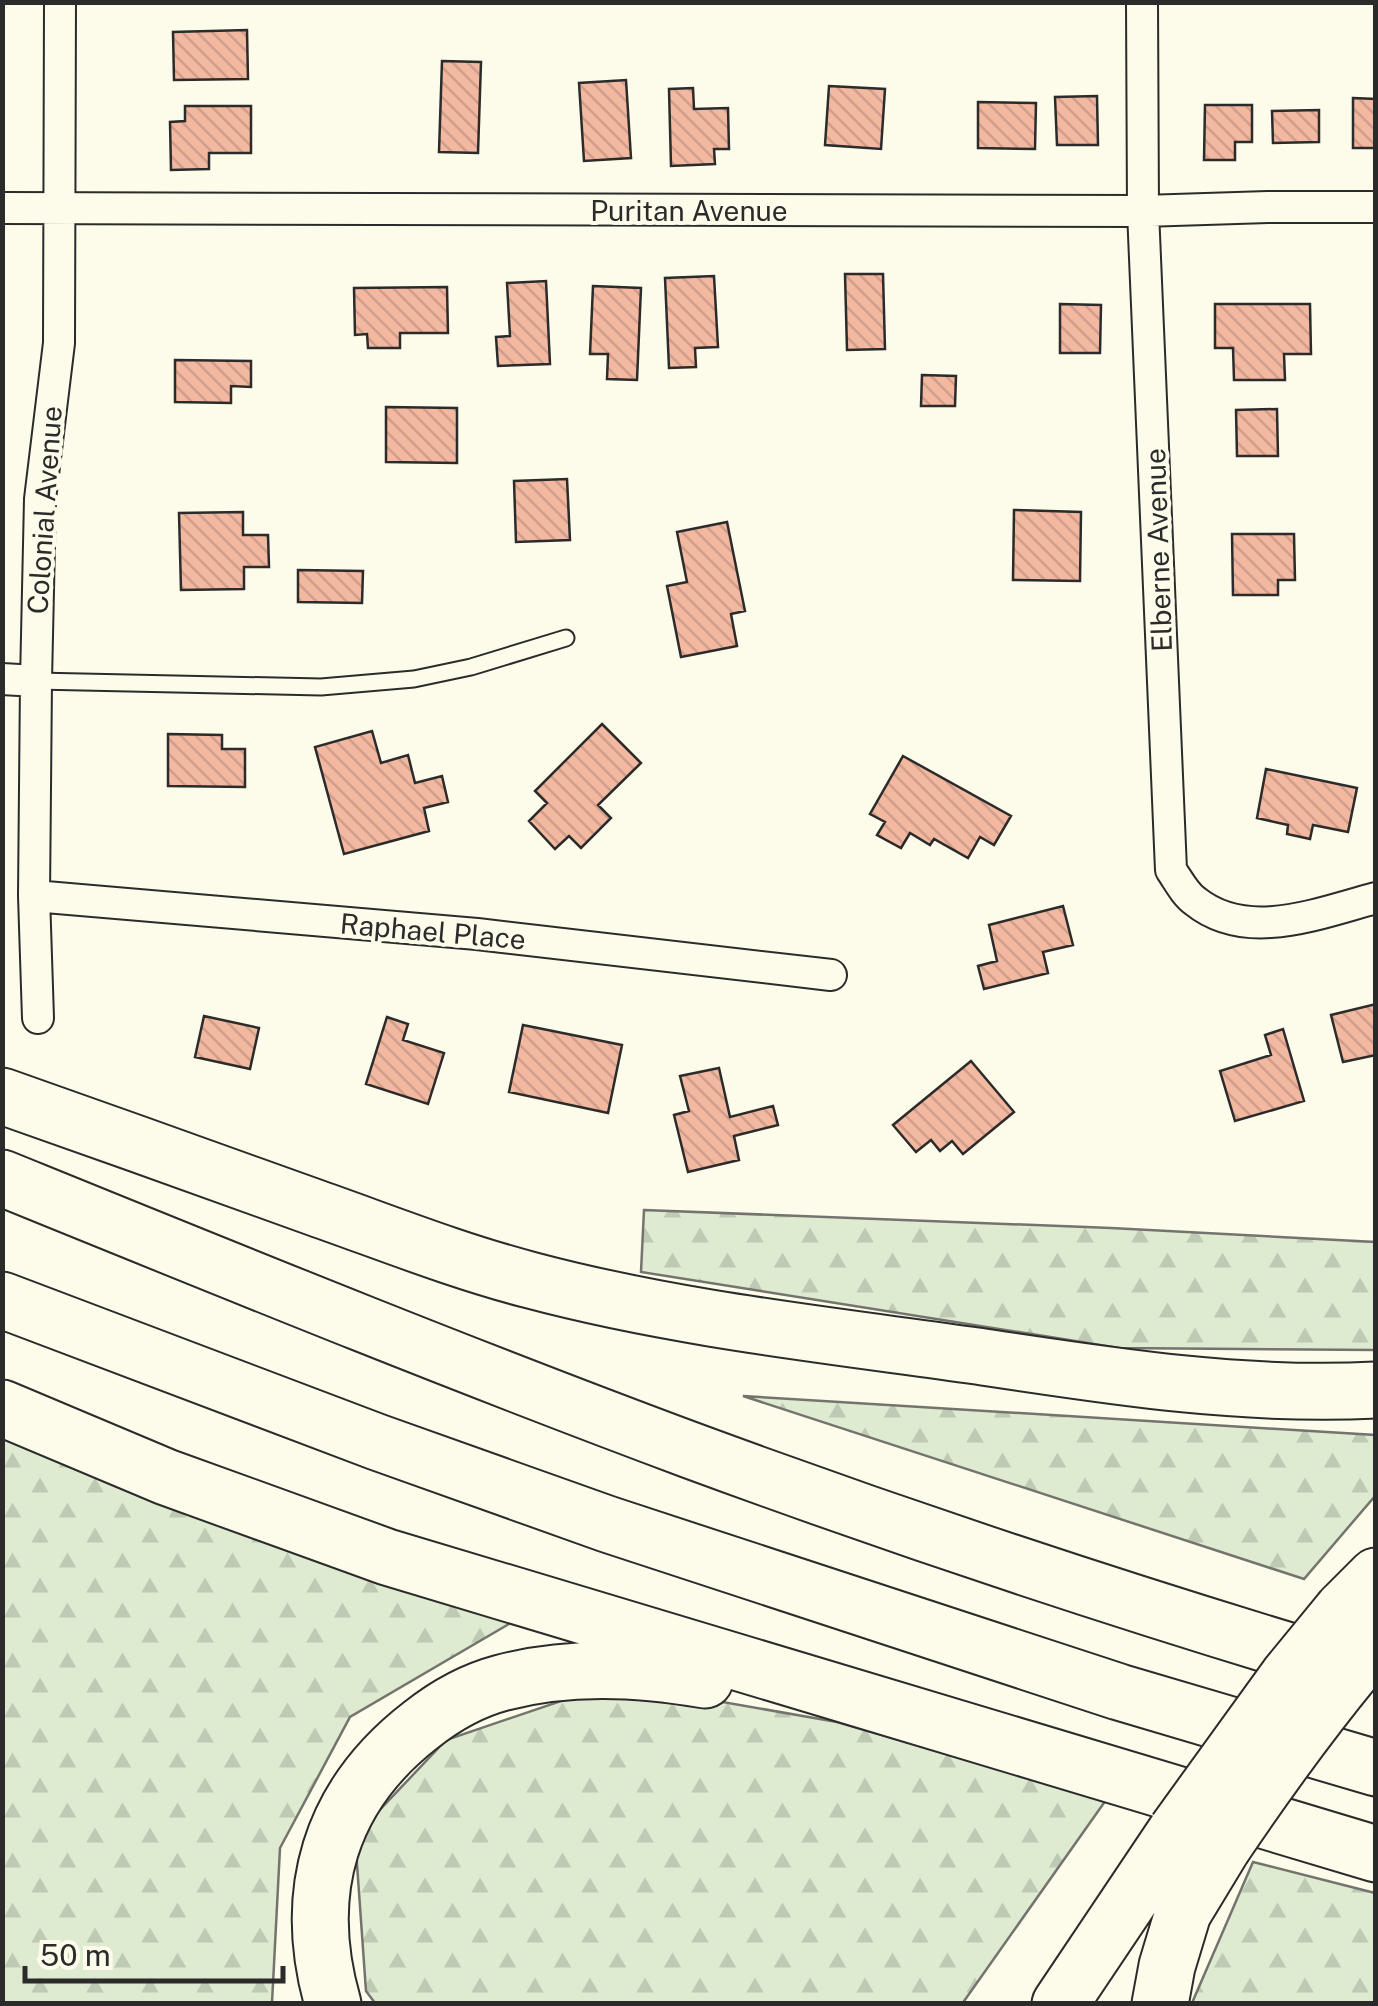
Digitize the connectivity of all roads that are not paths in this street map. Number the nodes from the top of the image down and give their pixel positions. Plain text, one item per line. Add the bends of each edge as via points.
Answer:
1 (60, 2) edge
2 (1142, 2) edge
3 (2, 208) edge
4 (1376, 208) edge
5 (58, 209) junction
6 (1143, 212) junction
7 (566, 638) dead end
8 (2, 679) edge
9 (36, 681) junction
10 (34, 896) junction
11 (1376, 898) edge
12 (830, 975) dead end
13 (38, 1018) dead end
14 (2, 1096) edge
15 (2, 1178) edge
16 (2, 1300) edge
17 (1376, 1390) edge
18 (2, 1408) edge
19 (1365, 1609) edge
20 (1376, 1677) edge
21 (896, 1712) junction
22 (1376, 1768) edge
23 (1199, 1839) junction
24 (1376, 1854) edge
25 (1183, 1914) junction
26 (1104, 1938) junction
27 (333, 2004) edge
28 (1032, 2004) edge
29 (1060, 2004) edge
30 (1142, 2004) edge
31 (1160, 2004) edge

1 - 5 street, Colonial Avenue
2 - 6 street, Elberne Avenue
3 - 5 street, Puritan Avenue
4 - 6 street, Puritan Avenue
5 - 6 street, Puritan Avenue
5 - 9 street, Colonial Avenue via 58,343 40,498
6 - 11 street, Elberne Avenue via 1172,870 1192,900 1220,916 1257,924
7 - 9 lane via 414,679 321,687
8 - 9 street
9 - 10 street, Colonial Avenue
10 - 12 street, Raphael Place via 477,934
10 - 13 street, Colonial Avenue
14 - 17 highway via 450,1256 619,1302 1118,1377 1246,1390
15 - 20 highway via 693,1450 1075,1583
16 - 22 highway via 607,1524 1119,1692
18 - 21 highway via 166,1477 388,1557
19 - 23 highway, bridge via 1341,1683 1283,1759
21 - 24 highway
21 - 27 highway via 621,1670 537,1675 459,1699 380,1761 342,1816 322,1886 320,1921
23 - 25 highway
23 - 26 highway
25 - 30 highway
25 - 31 highway
26 - 28 highway
26 - 29 highway

